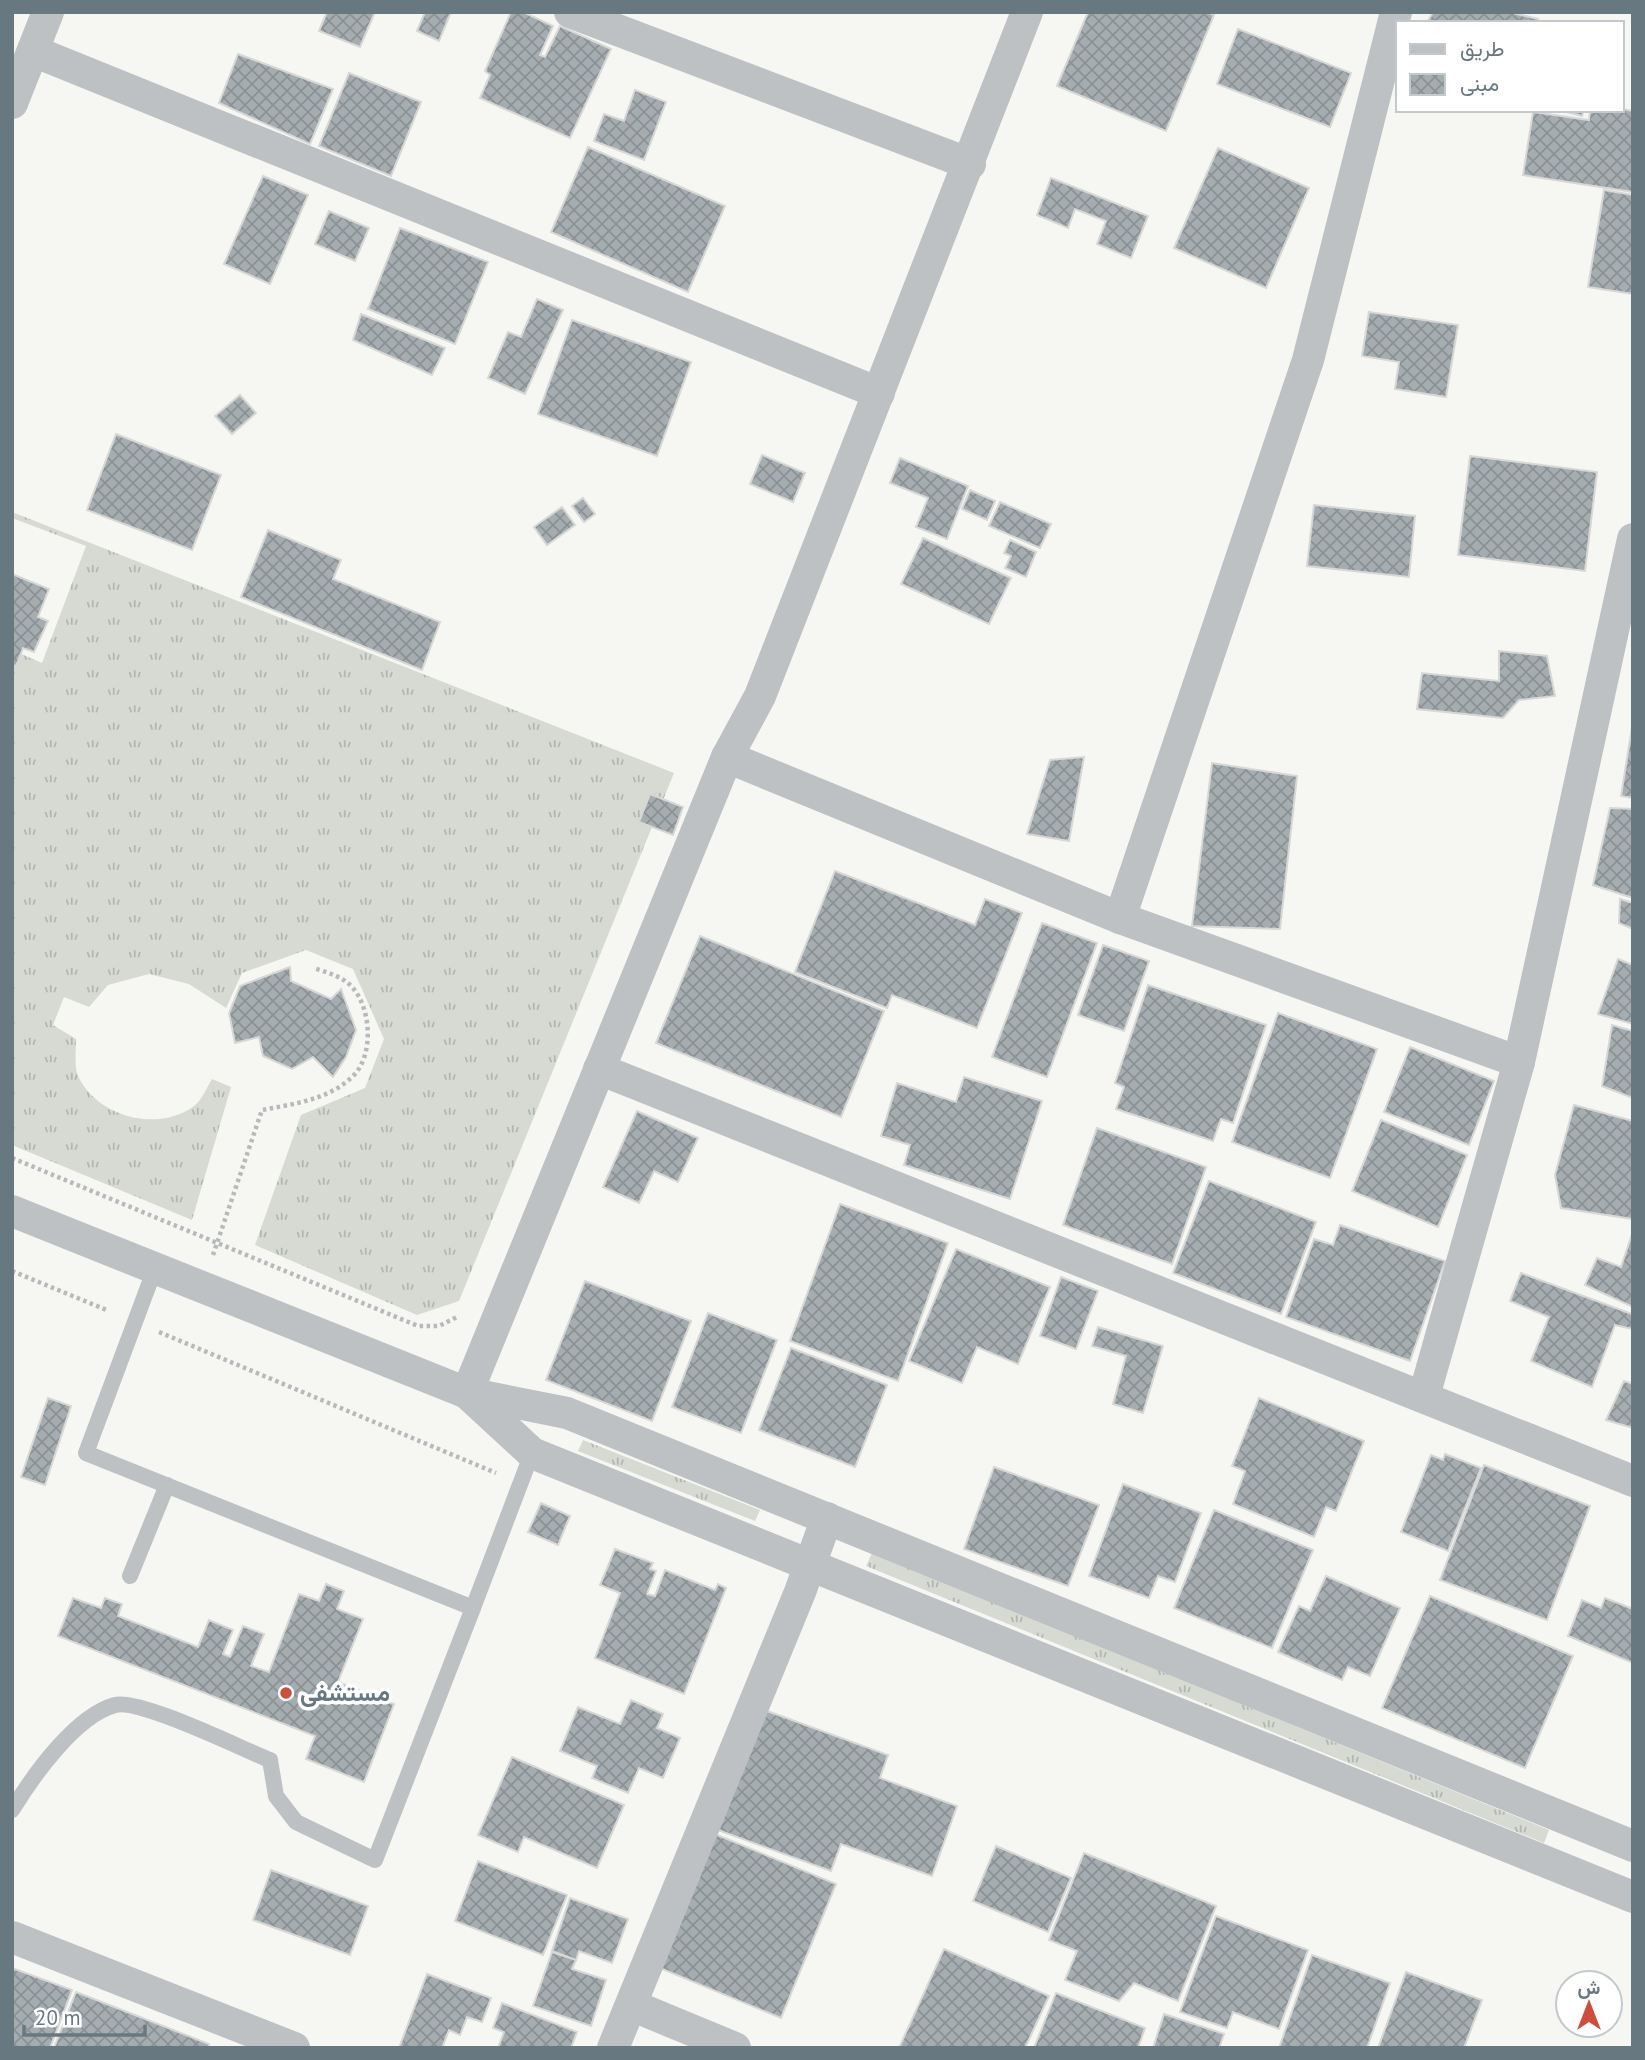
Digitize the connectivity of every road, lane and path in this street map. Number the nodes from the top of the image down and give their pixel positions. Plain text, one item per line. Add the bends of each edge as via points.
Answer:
1 (48, 12) edge
2 (570, 12) edge
3 (1027, 12) edge
4 (1396, 12) edge
5 (33, 51) junction
6 (12, 103) edge
7 (970, 164) junction
8 (878, 393) junction
9 (1633, 539) edge
10 (727, 757) junction
11 (1120, 918) junction
12 (314, 968) dead end
13 (1520, 1062) junction
14 (599, 1069) junction
15 (12, 1158) edge
16 (12, 1211) edge
17 (217, 1243) junction
18 (12, 1271) edge
19 (155, 1271) junction
20 (201, 1289) junction
21 (465, 1309) dead end
22 (136, 1323) junction
23 (467, 1393) junction
24 (1424, 1396) junction
25 (533, 1453) junction
26 (1633, 1481) edge
27 (521, 1483) junction
28 (167, 1485) junction
29 (827, 1518) junction
30 (809, 1566) junction
31 (130, 1576) dead end
32 (473, 1608) junction
33 (12, 1810) edge
34 (1633, 1846) edge
35 (1631, 1891) edge
36 (12, 1937) edge
37 (631, 2005) junction
38 (294, 2048) edge
39 (613, 2048) edge
40 (735, 2048) edge

1 - 5 street
2 - 7 street
3 - 7 street
4 - 11 street via 1308,360
5 - 6 street
5 - 8 street
7 - 8 street
8 - 10 street via 760,696
9 - 13 street
10 - 11 street
10 - 14 street
11 - 13 street
12 - 17 path via 338,976 354,989 370,1039 354,1076 338,1087 311,1101 262,1110
13 - 24 street
14 - 23 street
14 - 24 street
15 - 17 path
16 - 19 street
17 - 20 path
17 - 21 path via 418,1326 439,1326
18 - 22 path
19 - 20 street
19 - 22 lane
20 - 23 street
22 - 27 path
22 - 28 lane via 86,1453
23 - 25 street
23 - 29 street via 567,1413
24 - 26 street
25 - 27 lane
25 - 30 street
27 - 32 lane
28 - 31 lane
28 - 32 lane
29 - 30 street
29 - 34 street
30 - 35 street
30 - 37 street
32 - 33 lane via 375,1860 296,1822 276,1796 270,1760 146,1709 117,1704 87,1718 30,1780
36 - 38 street
37 - 39 street
37 - 40 street

